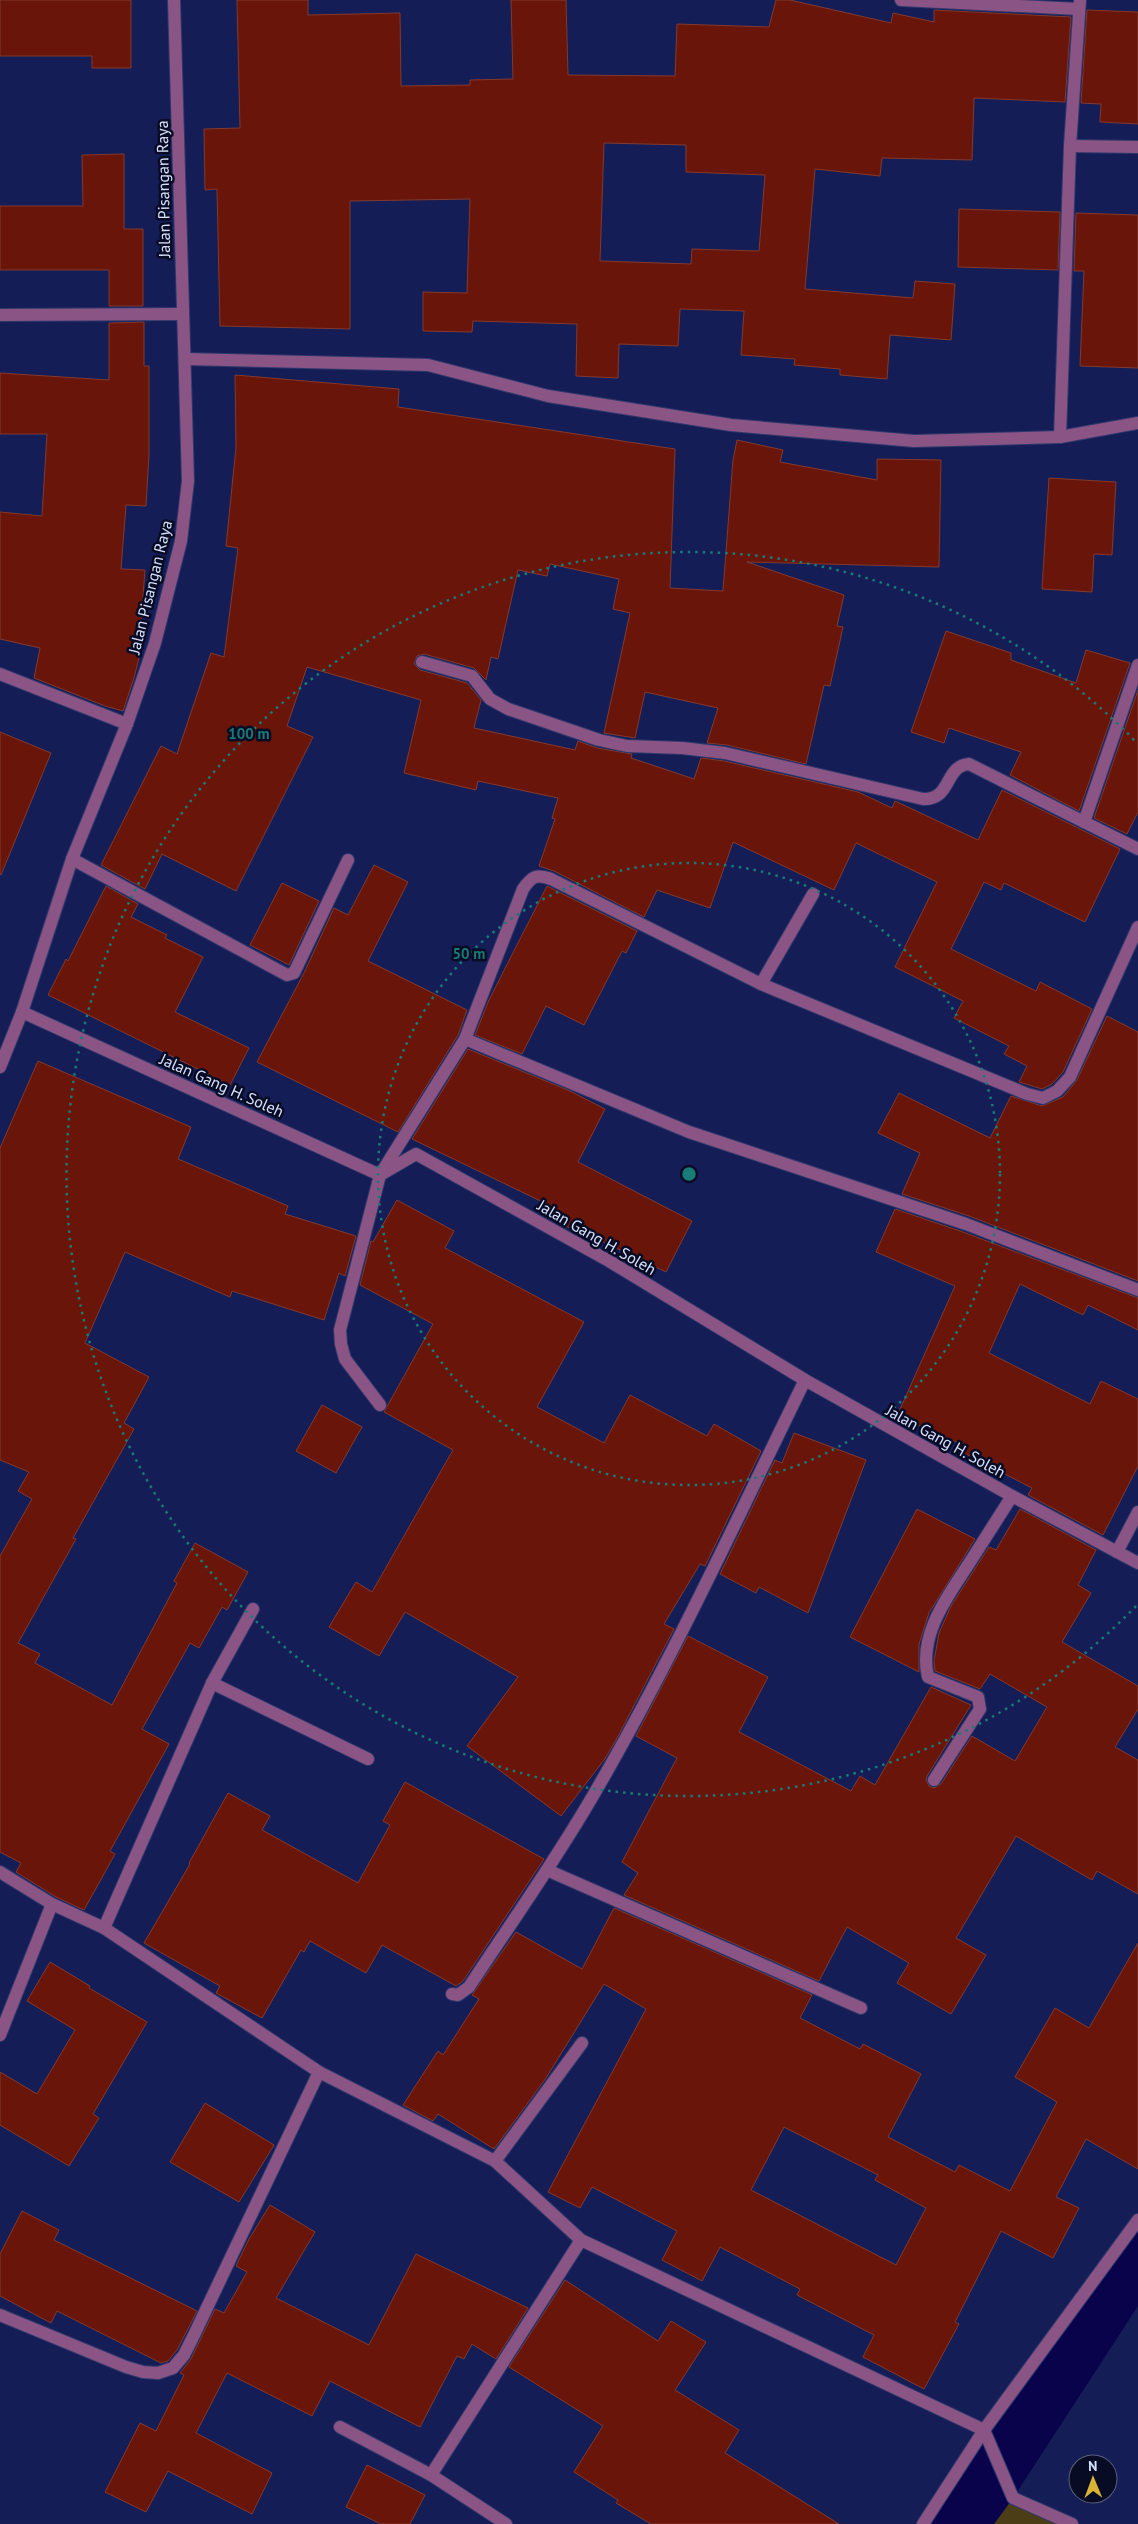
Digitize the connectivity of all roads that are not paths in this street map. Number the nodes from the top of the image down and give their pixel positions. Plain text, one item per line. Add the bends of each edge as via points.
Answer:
1 (174, 0) edge
2 (901, 0) edge
3 (1079, 4) edge
4 (1070, 146) junction
5 (1138, 147) edge
6 (182, 314) junction
7 (0, 315) edge
8 (186, 359) junction
9 (1138, 422) edge
10 (1060, 437) junction
11 (422, 662) dead end
12 (1138, 665) edge
13 (0, 674) edge
14 (127, 724) junction
15 (1084, 822) junction
16 (1138, 849) edge
17 (72, 859) junction
18 (348, 860) dead end
19 (813, 894) dead end
20 (1138, 927) edge
21 (761, 984) junction
22 (22, 1012) junction
23 (465, 1039) junction
24 (0, 1066) edge
25 (380, 1175) junction
26 (1138, 1290) edge
27 (805, 1380) junction
28 (380, 1405) dead end
29 (1012, 1496) junction
30 (1138, 1512) edge
31 (1117, 1552) junction
32 (1138, 1563) edge
33 (253, 1609) dead end
34 (212, 1683) junction
35 (368, 1759) dead end
36 (934, 1780) dead end
37 (547, 1870) junction
38 (0, 1872) edge
39 (52, 1904) junction
40 (104, 1928) junction
41 (452, 1994) dead end
42 (861, 2008) dead end
43 (0, 2035) edge
44 (582, 2043) dead end
45 (319, 2072) junction
46 (495, 2161) junction
47 (1138, 2220) edge
48 (581, 2240) junction
49 (0, 2316) edge
50 (340, 2427) dead end
51 (984, 2430) junction
52 (430, 2476) junction
53 (506, 2524) edge
54 (923, 2524) edge
55 (1072, 2524) edge

1 - 6 street, Jalan Pisangan Raya
2 - 3 street
3 - 4 street
4 - 5 street
4 - 10 street
6 - 7 street
6 - 8 street, Jalan Pisangan Raya
8 - 10 street via 428,364 548,396 731,424 914,441
8 - 14 street, Jalan Pisangan Raya via 188,482 181,541 155,643
9 - 10 street
11 - 15 street via 472,676 490,699 508,709 599,740 628,746 725,753 923,799 939,796 957,768 969,764
12 - 15 street
13 - 14 street
14 - 17 street, Jalan Pisangan Raya
15 - 16 street
17 - 18 street via 287,975 294,973
17 - 22 street, Jalan Pisangan Raya
19 - 21 street
20 - 21 street via 1070,1077 1057,1091 1043,1098
21 - 23 street via 540,875 532,877 523,889
22 - 24 street, Jalan Pisangan Raya
22 - 25 street, Jalan Gang H. Soleh
23 - 25 street
23 - 26 street via 689,1132 966,1224
25 - 27 street, Jalan Gang H. Soleh via 416,1154 609,1261
25 - 28 street via 340,1330 345,1359
27 - 29 street, Jalan Gang H. Soleh
27 - 37 street via 638,1715
29 - 31 street, Jalan Gang H. Soleh
29 - 36 street via 938,1611 927,1643 925,1664 928,1677 978,1697 980,1703 980,1709
30 - 31 street
31 - 32 street, Jalan Gang H. Soleh
33 - 34 street
34 - 35 street
34 - 40 street
37 - 41 street via 469,1987 458,1995
37 - 42 street
38 - 39 street
39 - 40 street
39 - 43 street
40 - 45 street
44 - 46 street
45 - 46 street
45 - 49 street via 194,2335 173,2368 158,2373 126,2367
46 - 48 street
47 - 51 street
48 - 51 street
48 - 52 street
50 - 52 street
51 - 54 street
51 - 55 street via 1013,2498
52 - 53 street

